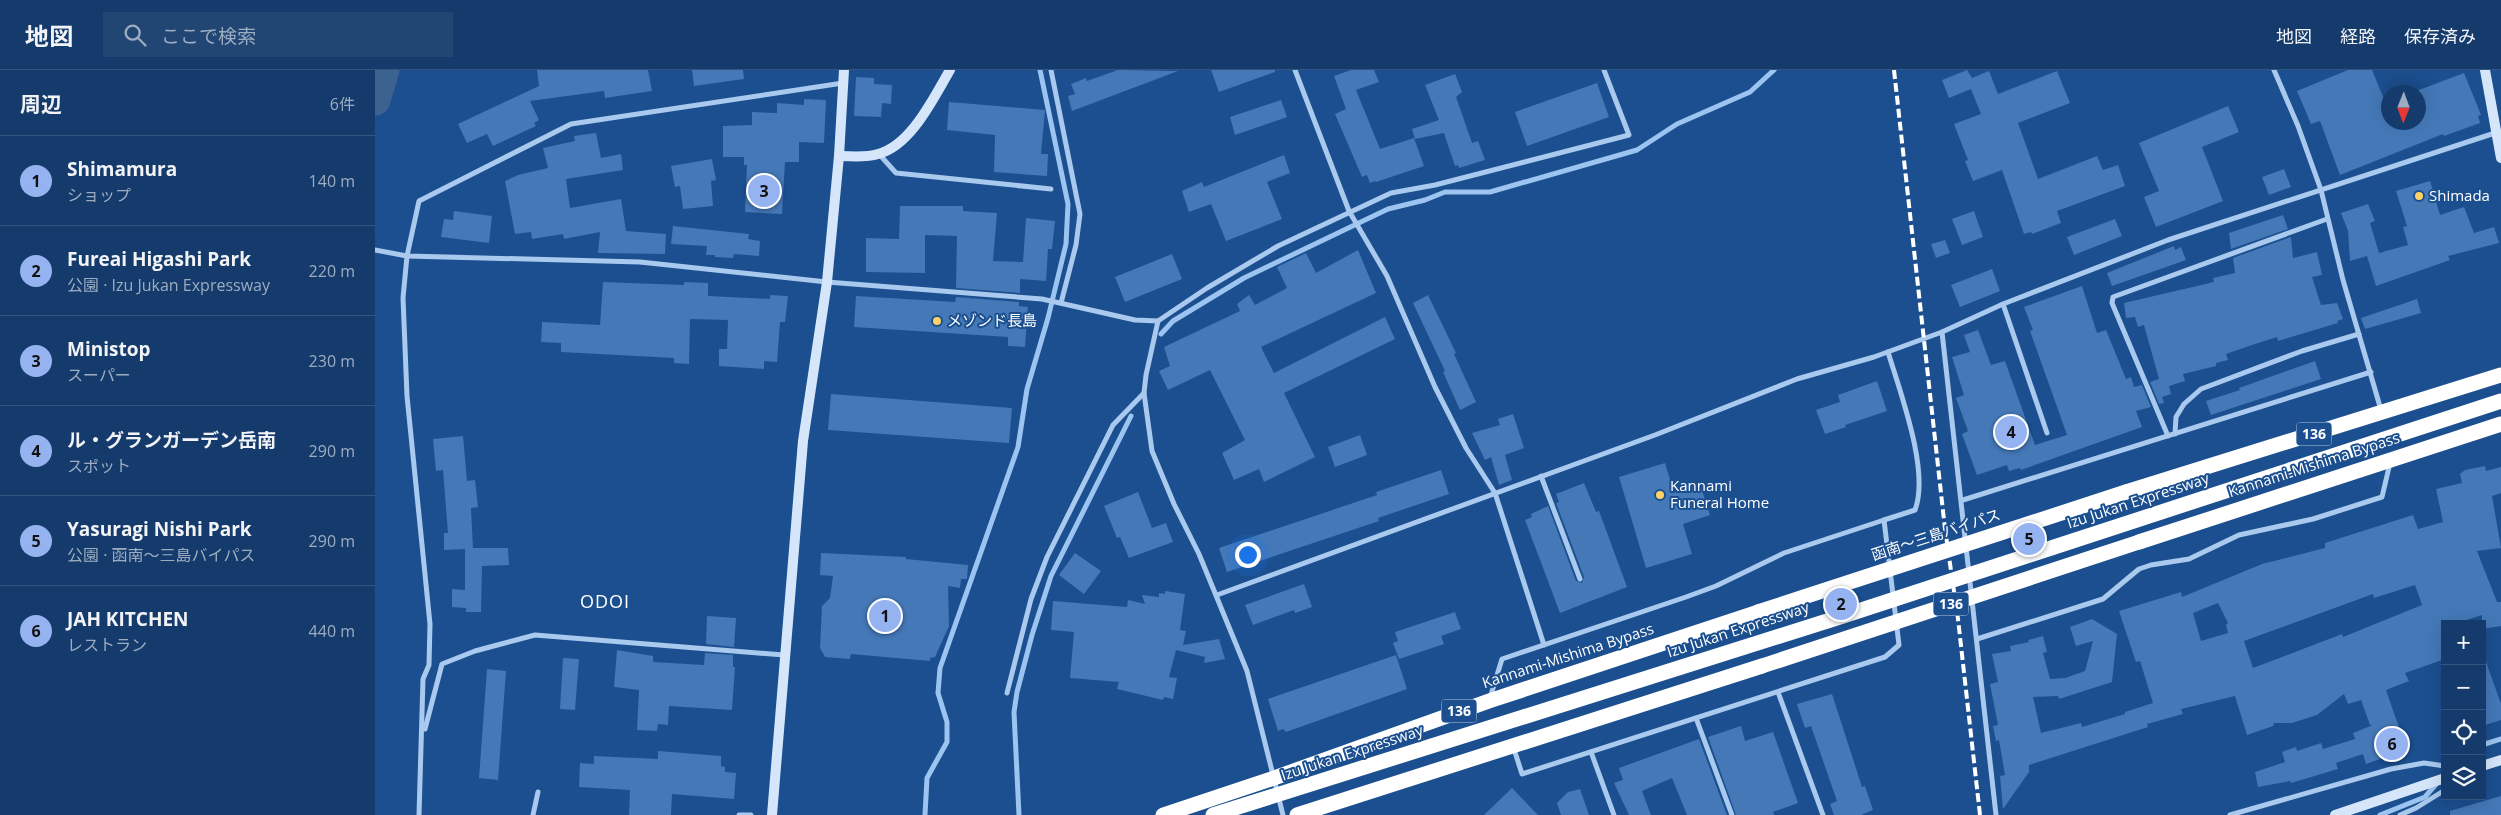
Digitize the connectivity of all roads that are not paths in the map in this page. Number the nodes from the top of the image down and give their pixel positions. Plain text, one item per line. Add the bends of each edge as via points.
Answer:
1 (844, 70) edge
2 (950, 70) edge
3 (1051, 70) edge
4 (1295, 70) edge
5 (1604, 70) edge
6 (2275, 70) edge
7 (2485, 70) edge
8 (843, 83) junction
9 (2498, 132) edge
10 (879, 154) junction
11 (839, 156) junction
12 (2501, 158) edge
13 (1051, 189) dead end
14 (2321, 190) junction
15 (1349, 211) junction
16 (2327, 219) junction
17 (375, 250) edge
18 (407, 256) junction
19 (827, 282) junction
20 (1061, 303) junction
21 (2003, 304) junction
22 (1158, 321) junction
23 (1942, 332) junction
24 (2359, 334) junction
25 (1888, 352) junction
26 (2371, 372) junction
27 (2501, 375) edge
28 (1144, 393) junction
29 (2501, 401) edge
30 (2381, 413) junction
31 (2501, 424) edge
32 (2047, 433) dead end
33 (2175, 434) junction
34 (2168, 436) junction
35 (2391, 458) junction
36 (1541, 476) junction
37 (2126, 492) joint
38 (1495, 493) junction
39 (1963, 500) junction
40 (1884, 520) junction
41 (1580, 579) dead end
42 (1217, 595) junction
43 (1757, 612) joint
44 (1977, 639) junction
45 (1544, 645) junction
46 (785, 654) junction
47 (1007, 692) dead end
48 (1778, 692) junction
49 (1489, 701) junction
50 (1696, 718) junction
51 (423, 737) junction
52 (1513, 746) junction
53 (1591, 752) junction
54 (2501, 760) edge
55 (2441, 765) edge
56 (2486, 765) edge
57 (1274, 778) junction
58 (2441, 779) edge
59 (538, 792) dead end
60 (2441, 792) edge
61 (419, 815) edge
62 (533, 815) edge
63 (739, 815) edge
64 (751, 815) edge
65 (772, 815) edge
66 (1163, 815) edge
67 (1213, 815) edge
68 (1283, 815) edge
69 (1297, 815) edge
70 (1614, 815) edge
71 (1732, 815) edge
72 (1823, 815) edge
73 (1996, 815) edge
74 (2230, 815) edge
75 (2335, 815) edge
76 (2400, 815) edge

1 - 8 street
2 - 10 street via 910,131 896,145
3 - 20 street via 1080,214 1076,246
4 - 15 street
5 - 15 street via 1629,135 1435,185 1407,188
6 - 14 street
7 - 9 street
8 - 11 street
8 - 18 street via 571,124 419,201
9 - 12 street
9 - 14 street
10 - 11 street
10 - 13 street via 896,173
11 - 19 street
14 - 16 street
14 - 21 street via 2168,240
15 - 22 street via 1254,260
15 - 38 street via 1387,276 1439,396 1466,448
16 - 24 street
16 - 34 street via 2113,297 2112,303
17 - 18 street
18 - 19 street via 640,262
18 - 51 street via 403,298 407,396 430,624 429,664 423,679
19 - 20 street
19 - 46 street via 803,441
20 - 22 street via 1135,320
21 - 23 street
21 - 32 street
22 - 28 street
23 - 25 street
23 - 39 street
24 - 26 street
24 - 33 street via 2303,350 2201,389 2184,404 2176,417
25 - 36 street via 1797,378
25 - 40 street via 1913,437 1919,499 1915,510
26 - 30 street
26 - 33 street
27 - 30 highway, Kannami-Mishima Bypass / 136
28 - 42 street via 1152,451
28 - 47 street via 1113,426 1047,558 1031,599
29 - 67 highway, Izu Jukan Expressway, bridge via 1853,612
30 - 37 highway, Kannami-Mishima Bypass / 136
31 - 35 highway, Kannami-Mishima Bypass / 136
33 - 34 street
34 - 39 street
35 - 44 street via 2382,497 2313,519 2239,535 2189,560 2151,565 2139,570 2109,597
35 - 52 highway, Kannami-Mishima Bypass / 136, bridge
36 - 38 street
36 - 41 street
37 - 43 highway, 函南～三島バイパス / 136, bridge
38 - 42 street
38 - 45 street
39 - 44 street
40 - 45 street via 1784,553 1716,586
40 - 48 street via 1899,645 1885,657
42 - 57 street via 1247,670
43 - 49 highway, Kannami-Mishima Bypass / 136
44 - 73 street
45 - 49 street via 1502,659
46 - 51 street via 535,635 475,651 442,664
46 - 65 street
48 - 50 street
48 - 72 street
49 - 57 highway, Kannami-Mishima Bypass / 136
50 - 53 street
50 - 71 street
51 - 61 street
52 - 53 street via 1522,774
52 - 69 highway, 136
53 - 70 street
54 - 56 street
55 - 74 street via 2424,763 2391,769
57 - 66 highway, Kannami-Mishima Bypass / 136
57 - 68 street
58 - 75 street
59 - 62 street
60 - 76 street
63 - 64 street

